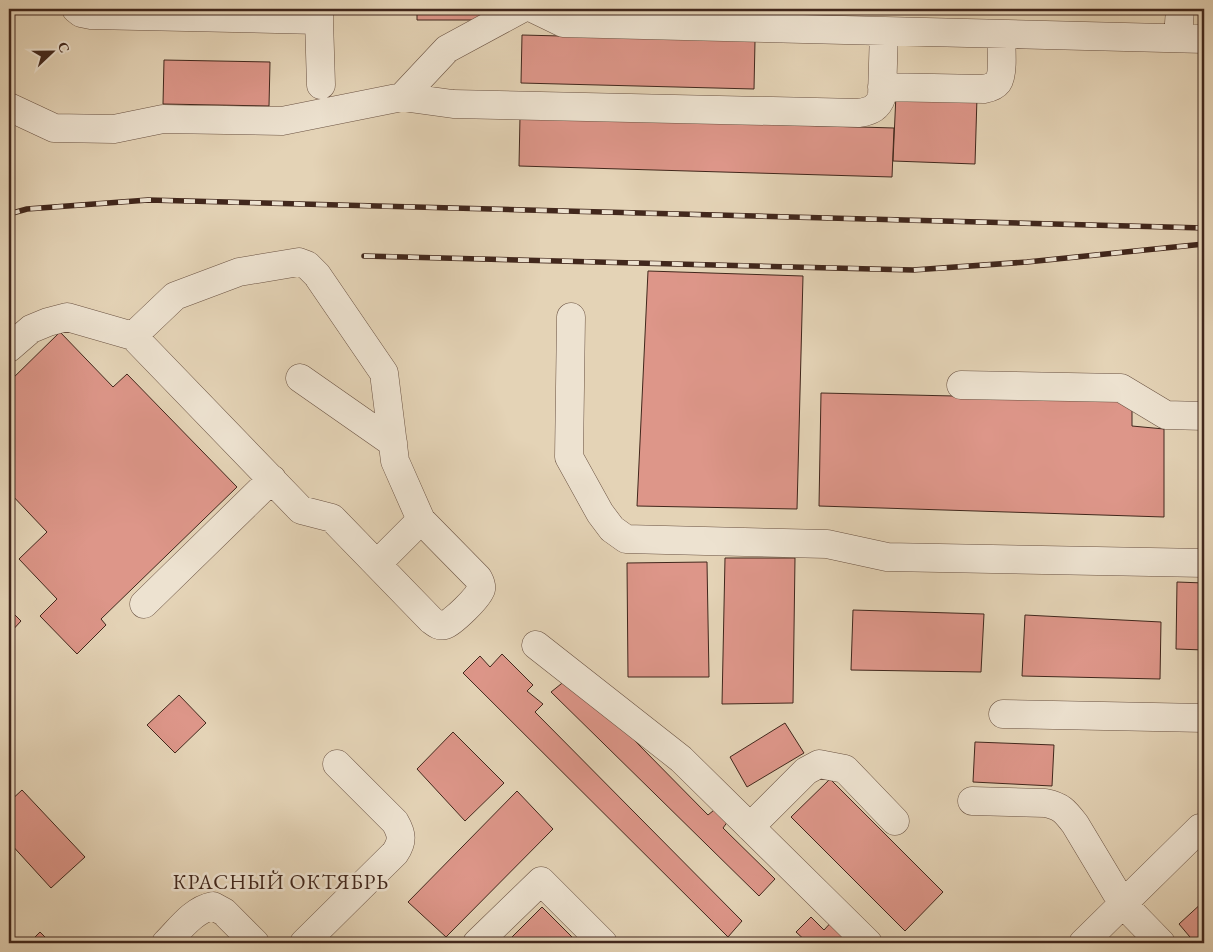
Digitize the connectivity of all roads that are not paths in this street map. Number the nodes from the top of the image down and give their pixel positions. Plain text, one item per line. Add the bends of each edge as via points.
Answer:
1 (76, 9) edge
2 (521, 9) edge
3 (534, 9) edge
4 (1180, 9) edge
5 (319, 15) edge
6 (884, 31) junction
7 (1002, 34) junction
8 (1191, 38) edge
9 (320, 85) dead end
10 (882, 87) junction
11 (402, 97) junction
12 (9, 107) edge
13 (571, 317) dead end
14 (133, 336) junction
15 (9, 348) edge
16 (300, 378) dead end
17 (961, 385) dead end
18 (1204, 416) edge
19 (393, 443) junction
20 (272, 479) junction
21 (421, 520) junction
22 (1204, 563) edge
23 (376, 564) junction
24 (144, 604) dead end
25 (536, 644) dead end
26 (1003, 714) dead end
27 (1204, 718) edge
28 (336, 764) dead end
29 (972, 801) dead end
30 (895, 821) dead end
31 (750, 827) junction
32 (1200, 828) dead end
33 (1123, 904) junction
34 (166, 943) edge
35 (255, 943) edge
36 (304, 943) edge
37 (477, 943) edge
38 (603, 943) edge
39 (868, 943) edge
40 (1082, 943) edge
41 (1161, 943) edge

1 - 5 lane via 91,15
2 - 11 lane via 447,49
3 - 6 lane via 563,23
4 - 8 lane
5 - 9 lane
6 - 7 lane
6 - 10 lane
7 - 8 lane
7 - 10 lane via 1001,73 993,86 984,89
10 - 11 lane via 879,105 859,114 452,104
11 - 12 lane via 282,121 163,119 114,129 54,128
13 - 22 lane via 569,457 600,513 626,540 826,544 887,557
14 - 15 lane via 67,317 31,330
14 - 19 lane via 175,296 239,272 289,262 308,266 384,372
14 - 20 lane
16 - 19 lane
17 - 18 lane via 1121,388 1166,415
19 - 21 lane via 396,461
20 - 23 lane via 301,510 332,518
20 - 24 lane
21 - 23 lane
21 - 23 lane via 478,578 481,590 477,596 451,621 437,625
25 - 31 lane via 681,759
26 - 27 lane
28 - 36 lane via 395,822 401,832 401,844
29 - 33 lane via 1056,805 1075,824
30 - 31 lane via 845,770 819,764 806,771
31 - 39 lane
32 - 33 lane
33 - 40 lane
33 - 41 lane
34 - 35 lane via 196,913 204,907 214,906
37 - 38 lane via 541,881

